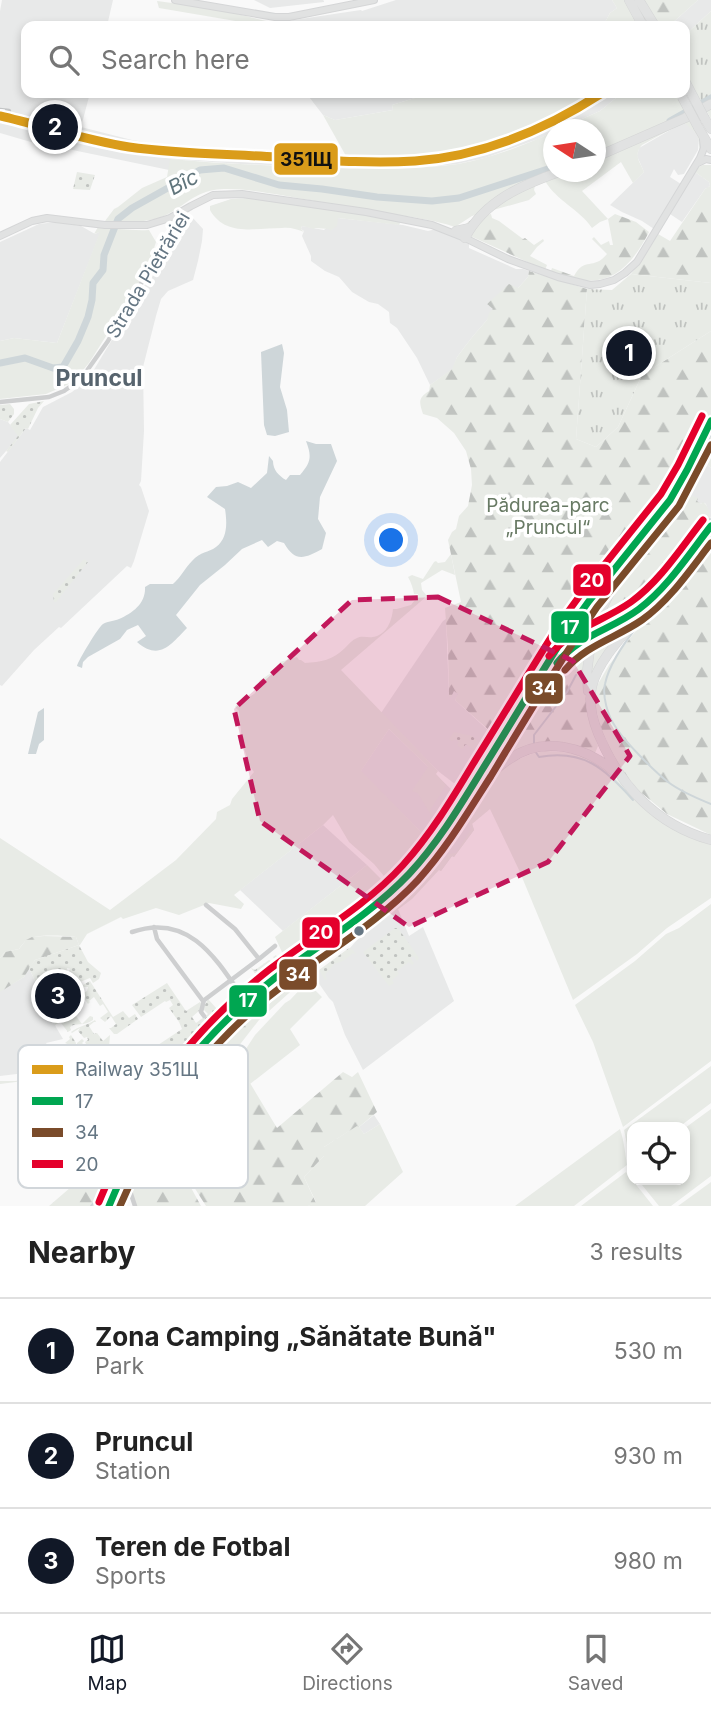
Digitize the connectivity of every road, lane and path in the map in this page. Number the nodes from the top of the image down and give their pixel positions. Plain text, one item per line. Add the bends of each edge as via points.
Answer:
1 (175, 0) edge
2 (374, 0) edge
3 (629, 0) edge
4 (639, 0) edge
5 (640, 21) edge
6 (652, 21) edge
7 (690, 90) edge
8 (683, 98) edge
9 (711, 104) edge
10 (704, 130) edge
11 (711, 149) edge
12 (606, 153) edge
13 (711, 160) edge
14 (694, 167) junction
15 (543, 177) edge
16 (186, 209) junction
17 (468, 235) junction
18 (0, 236) edge
19 (0, 402) edge
20 (711, 421) edge
21 (666, 506) junction
22 (711, 526) edge
23 (663, 587) junction
24 (590, 702) junction
25 (494, 755) junction
26 (622, 779) junction
27 (478, 785) junction
28 (711, 840) edge
29 (206, 905) dead end
30 (154, 927) junction
31 (132, 932) dead end
32 (275, 946) dead end
33 (258, 959) junction
34 (230, 980) junction
35 (205, 1000) junction
36 (246, 1002) junction
37 (204, 1016) dead end
38 (203, 1045) edge
39 (210, 1045) edge
40 (117, 1188) edge
41 (123, 1188) edge
42 (126, 1188) edge
43 (109, 1206) edge
44 (115, 1206) edge
45 (135, 1206) edge

1 - 2 street via 282,17
3 - 5 highway
4 - 6 highway
7 - 10 highway, bridge via 705,118
8 - 10 highway, bridge
9 - 12 highway
10 - 11 highway
10 - 14 street, Strada Pietrăriei via 704,148
13 - 14 street
14 - 17 street, Strada Pietrăriei via 636,262 614,281 590,285 558,277
15 - 17 highway via 526,183 484,211
16 - 17 street, Strada Pietrăriei via 214,195 242,194 412,218
16 - 18 street via 146,225 47,218
16 - 19 street, Strada Pietrăriei via 81,379 49,397
20 - 21 highway
21 - 24 highway, bridge via 612,586 598,617 590,648
21 - 25 highway via 571,626
22 - 23 highway
23 - 24 highway via 601,664
23 - 25 highway via 631,615 584,639 560,659
24 - 26 highway via 602,742
25 - 27 highway
25 - 36 highway via 437,840 406,876 373,907
26 - 27 highway via 583,752 553,746 516,755
26 - 28 highway via 657,814
27 - 39 highway via 435,852 397,894 268,991
29 - 33 street via 236,929
30 - 31 street
30 - 34 street via 188,934 205,947
30 - 35 street via 157,939
32 - 33 street
33 - 34 street
34 - 35 street
34 - 36 street
35 - 37 street
36 - 38 highway
40 - 43 highway
41 - 44 highway
42 - 45 street

